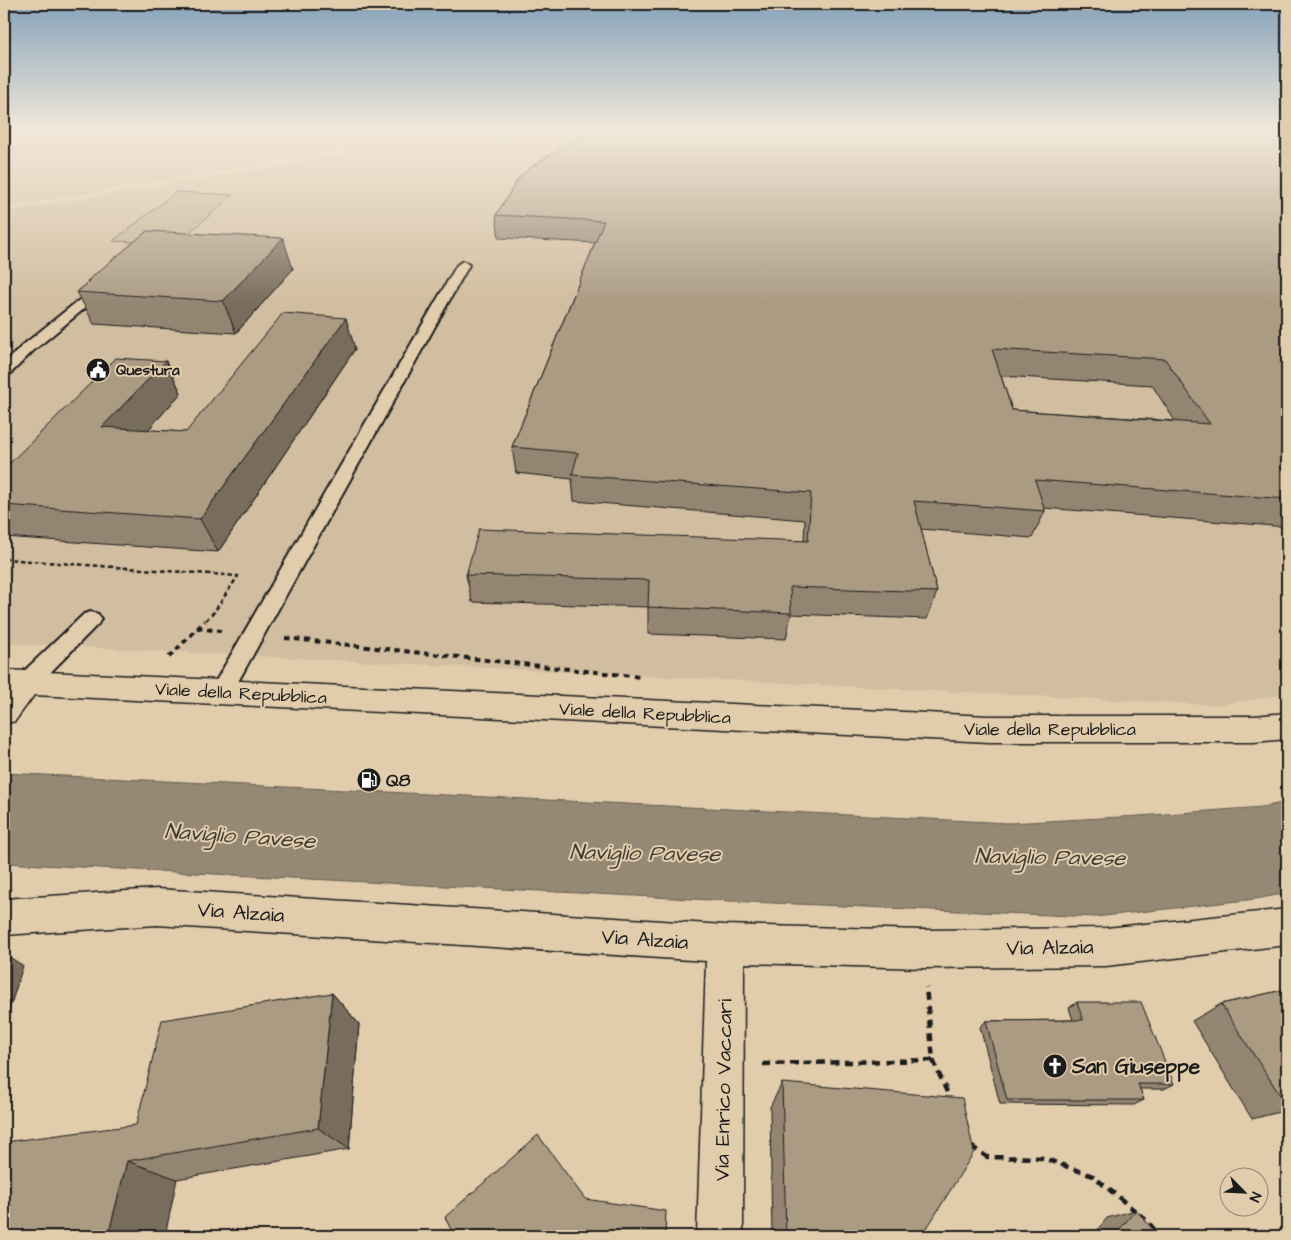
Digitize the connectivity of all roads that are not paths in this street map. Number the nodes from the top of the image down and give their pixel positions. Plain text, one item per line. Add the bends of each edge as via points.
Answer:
1 (463, 265) dead end
2 (110, 281) edge
3 (4, 372) edge
4 (91, 619) dead end
5 (15, 682) edge
6 (221, 692) junction
7 (4, 712) edge
8 (1287, 726) edge
9 (4, 917) edge
10 (1287, 927) edge
11 (725, 944) junction
12 (720, 1236) edge

1 - 6 lane
2 - 3 lane via 28,348
4 - 5 lane
5 - 6 street, Viale della Repubblica
5 - 7 street
6 - 8 street, Viale della Repubblica via 989,729 1254,729
9 - 11 street, Via Alzaia via 157,907
10 - 11 street, Via Alzaia via 1106,947 924,949
11 - 12 street, Via Enrico Vaccari

